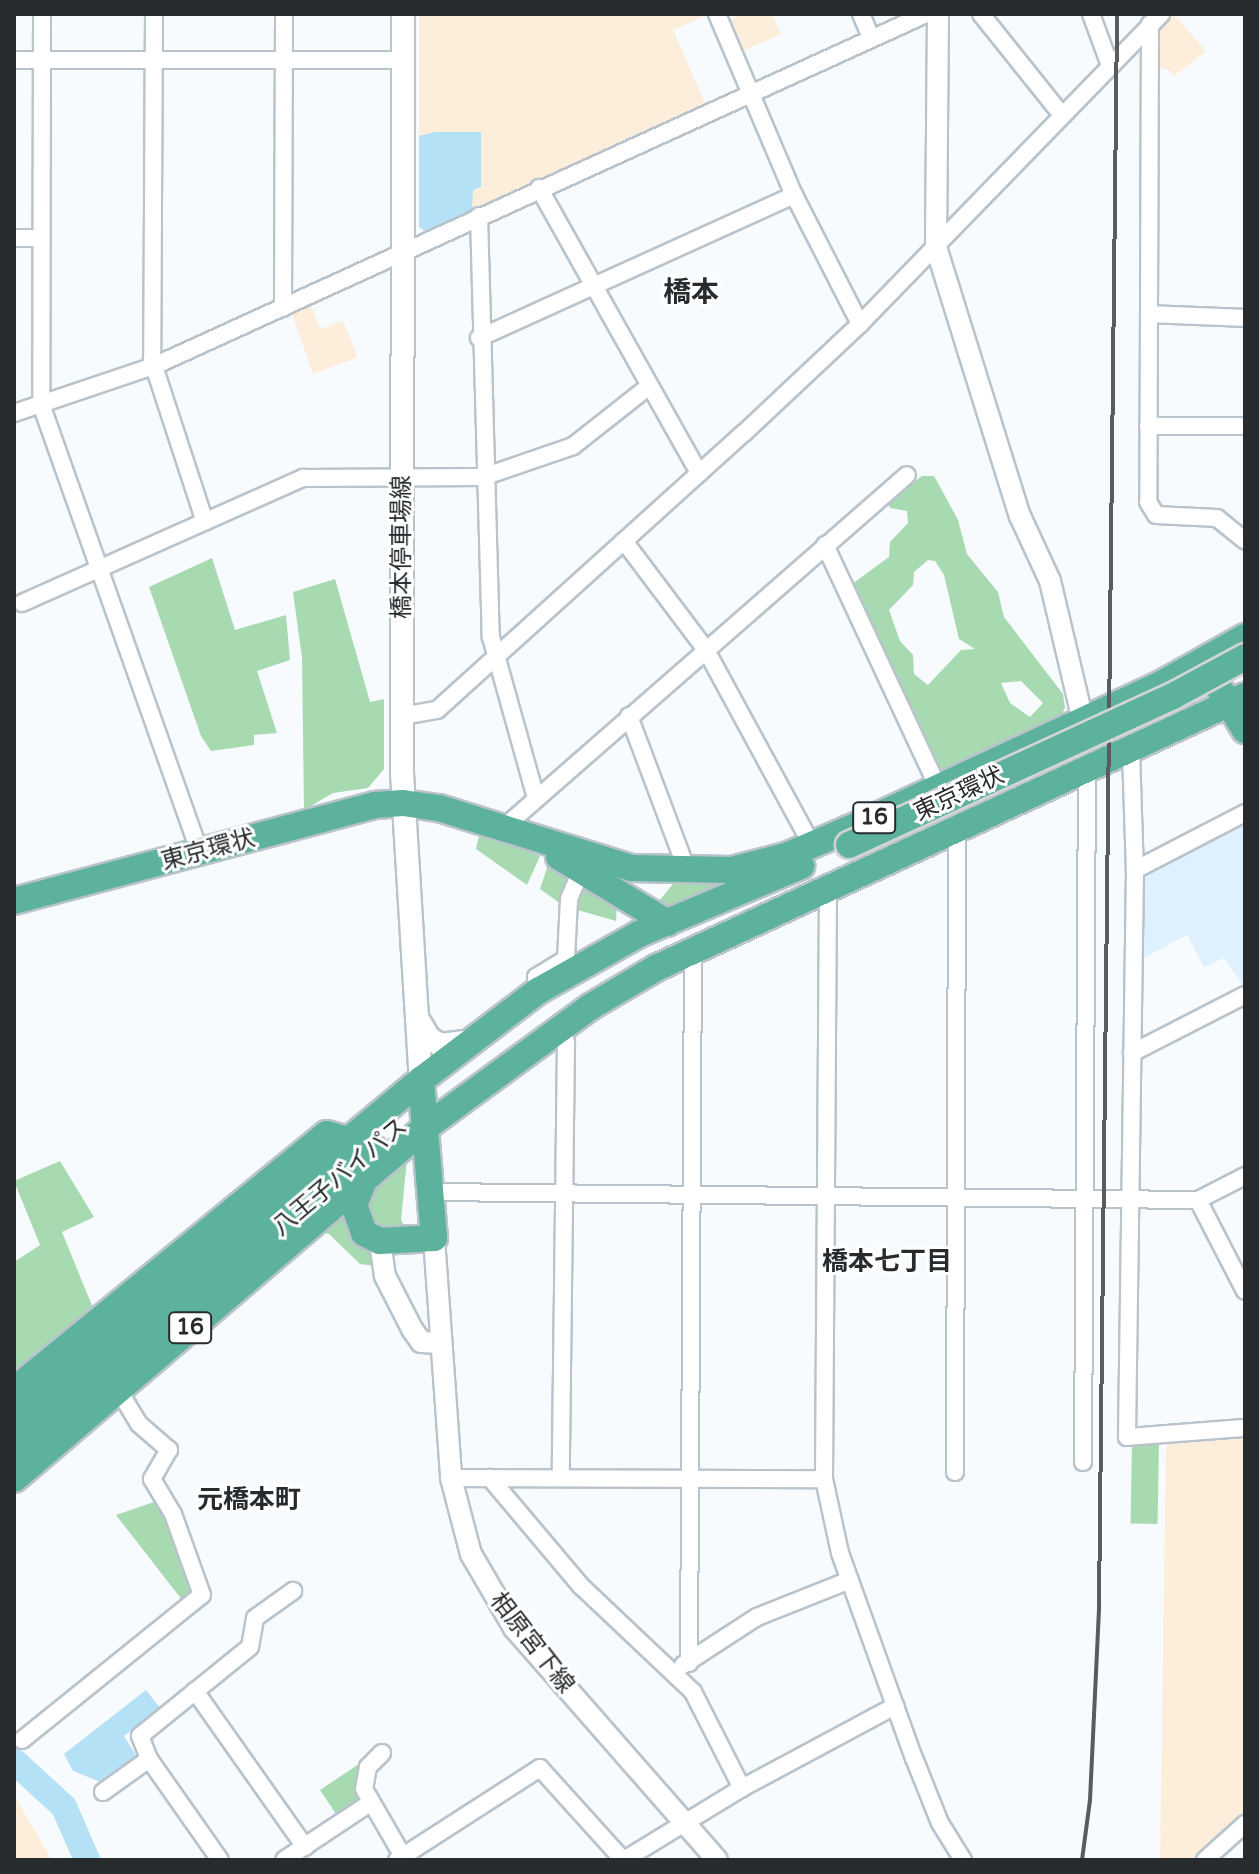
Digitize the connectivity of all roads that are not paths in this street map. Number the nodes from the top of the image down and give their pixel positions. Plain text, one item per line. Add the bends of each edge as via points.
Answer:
1 (42, 14) edge
2 (154, 14) edge
3 (284, 14) edge
4 (403, 14) edge
5 (861, 14) edge
6 (926, 14) edge
7 (938, 14) edge
8 (981, 14) edge
9 (1091, 14) edge
10 (723, 16) edge
11 (1155, 19) edge
12 (871, 37) junction
13 (14, 60) edge
14 (41, 60) junction
15 (154, 60) junction
16 (284, 60) junction
17 (403, 60) junction
18 (1109, 63) junction
19 (751, 92) junction
20 (1061, 114) junction
21 (539, 188) junction
22 (794, 195) junction
23 (479, 216) junction
24 (14, 238) edge
25 (41, 238) junction
26 (936, 247) junction
27 (403, 250) junction
28 (591, 287) junction
29 (283, 308) junction
30 (1149, 314) junction
31 (1245, 318) edge
32 (860, 324) junction
33 (479, 338) junction
34 (154, 366) junction
35 (648, 387) junction
36 (41, 404) junction
37 (14, 413) edge
38 (1148, 426) junction
39 (1245, 426) edge
40 (699, 473) junction
41 (907, 475) dead end
42 (483, 477) junction
43 (403, 478) junction
44 (205, 522) junction
45 (624, 541) junction
46 (1245, 541) edge
47 (825, 545) junction
48 (100, 568) junction
49 (22, 603) dead end
50 (1245, 637) edge
51 (706, 650) junction
52 (494, 657) junction
53 (1245, 657) edge
54 (1203, 662) junction
55 (1245, 677) edge
56 (1237, 700) edge
57 (402, 716) junction
58 (629, 716) junction
59 (1083, 721) junction
60 (1245, 730) edge
61 (1019, 752) junction
62 (1131, 752) junction
63 (1087, 771) junction
64 (938, 787) junction
65 (1040, 793) junction
66 (536, 798) junction
67 (403, 803) junction
68 (1245, 813) edge
69 (957, 831) junction
70 (512, 834) junction
71 (812, 845) junction
72 (200, 852) junction
73 (852, 854) junction
74 (1135, 870) junction
75 (581, 871) junction
76 (688, 873) junction
77 (828, 890) junction
78 (14, 901) edge
79 (683, 938) junction
80 (538, 991) junction
81 (1245, 995) edge
82 (416, 1017) junction
83 (561, 1025) junction
84 (471, 1041) junction
85 (1132, 1053) junction
86 (421, 1080) junction
87 (425, 1117) junction
88 (348, 1140) junction
89 (1245, 1176) edge
90 (368, 1177) junction
91 (431, 1192) junction
92 (563, 1193) junction
93 (694, 1194) junction
94 (826, 1195) junction
95 (956, 1197) junction
96 (1085, 1198) junction
97 (1131, 1199) junction
98 (1198, 1200) junction
99 (434, 1238) junction
100 (380, 1241) junction
101 (1245, 1291) edge
102 (188, 1304) junction
103 (441, 1343) junction
104 (78, 1366) junction
105 (118, 1389) junction
106 (14, 1390) edge
107 (79, 1395) junction
108 (14, 1409) edge
109 (14, 1419) edge
110 (1245, 1428) edge
111 (14, 1448) edge
112 (14, 1456) edge
113 (1083, 1462) dead end
114 (955, 1472) dead end
115 (451, 1478) junction
116 (490, 1478) junction
117 (561, 1478) junction
118 (14, 1479) edge
119 (690, 1479) junction
120 (824, 1479) junction
121 (850, 1580) junction
122 (293, 1591) dead end
123 (689, 1663) junction
124 (670, 1670) junction
125 (195, 1691) junction
126 (895, 1706) junction
127 (22, 1740) dead end
128 (382, 1753) dead end
129 (149, 1759) junction
130 (742, 1788) junction
131 (103, 1792) dead end
132 (370, 1803) junction
133 (684, 1822) junction
134 (1245, 1824) edge
135 (305, 1847) junction
136 (401, 1858) edge
137 (220, 1860) edge
138 (284, 1860) edge
139 (623, 1860) edge
140 (717, 1860) edge
141 (963, 1860) edge
142 (1205, 1860) edge

1 - 14 street
2 - 15 street
3 - 16 street
4 - 17 main road, 橋本停車場線
5 - 12 street
6 - 12 street
7 - 26 street
8 - 20 street
9 - 18 street
10 - 19 street
11 - 18 street
11 - 30 street
12 - 19 street
13 - 14 street
14 - 15 street
14 - 25 street
15 - 16 street
15 - 34 street
16 - 17 street
16 - 29 street
17 - 27 main road, 橋本停車場線
18 - 20 street
19 - 21 street
19 - 22 street
20 - 26 street
21 - 23 street
21 - 28 street
22 - 28 street
22 - 32 street
23 - 27 street
23 - 33 street
24 - 25 street
25 - 36 street
26 - 32 street
26 - 59 street via 1020,516 1050,581
27 - 29 street
27 - 43 main road, 橋本停車場線
28 - 33 street
28 - 35 street
29 - 34 street
30 - 31 street
30 - 38 street
32 - 40 street
33 - 42 street
34 - 36 street
34 - 44 street
35 - 40 street
35 - 42 street via 576,445
36 - 37 street
36 - 48 street
38 - 39 street
38 - 46 street via 1150,510 1217,518
40 - 45 street
41 - 47 street
42 - 43 street
42 - 52 street
43 - 44 street via 303,478
43 - 57 main road, 橋本停車場線
44 - 48 street
45 - 51 street
45 - 52 street
47 - 51 street
47 - 64 street
48 - 49 street
48 - 72 street
50 - 54 highway, 16
51 - 58 street
51 - 71 street
52 - 57 street via 437,710
52 - 66 street
53 - 73 highway, 東京環状 / 16, bridge
54 - 56 highway
54 - 59 highway, 16
55 - 73 highway, 東京環状 / 16
56 - 60 highway
56 - 62 highway, 16
57 - 67 main road, 橋本停車場線
58 - 66 street
58 - 76 street
59 - 61 highway, 16
61 - 64 highway, 16
61 - 65 highway via 1023,775
62 - 63 highway, 16
62 - 74 street
63 - 65 highway, 16
63 - 96 street
64 - 71 highway, 16
65 - 69 highway, 16
66 - 70 street
67 - 70 highway, 16 via 439,808
67 - 72 highway, 東京環状 / 16 via 375,805
67 - 82 main road, 橋本停車場線
68 - 74 street
69 - 77 highway, 16
69 - 95 street
70 - 75 highway, 16
70 - 76 highway, 16 via 632,868
71 - 76 highway, 16 via 731,870
72 - 78 highway, 東京環状 / 16
73 - 79 highway, 東京環状 / 16
74 - 85 street
75 - 79 highway, 16
75 - 80 street via 569,899 566,959 536,977
77 - 79 highway, 16
77 - 94 street
79 - 80 highway, 八王子バイパス / 16
79 - 83 highway, 16
79 - 87 highway, 八王子バイパス / 16 via 561,1004
79 - 93 street
80 - 84 highway, 八王子バイパス / 16
81 - 85 street
82 - 84 main road via 440,1045
82 - 86 main road, 橋本停車場線
83 - 87 highway, 16
83 - 92 street via 566,1043
84 - 86 highway, 八王子バイパス / 16
85 - 97 street
86 - 87 highway
86 - 88 highway, 八王子バイパス / 16
87 - 90 highway, 16
87 - 91 highway
87 - 102 highway, 八王子バイパス / 16
88 - 104 highway, 八王子バイパス / 16
88 - 106 highway, 16 via 327,1134
89 - 98 street
90 - 100 highway, 16 via 356,1193 355,1216 364,1233
90 - 102 highway, 16
90 - 105 highway, 16
91 - 92 street
91 - 99 highway
92 - 93 street
92 - 117 street
93 - 94 street
93 - 119 street
94 - 95 street
94 - 120 street
95 - 96 street
95 - 114 street
96 - 97 street
96 - 113 street
97 - 98 street
97 - 110 street via 1127,1437
98 - 101 street
99 - 100 highway
99 - 103 street, 相原宮下線
100 - 103 street via 385,1276 412,1329 421,1342
102 - 107 highway, 八王子バイパス / 16
103 - 115 street, 相原宮下線
104 - 108 highway, 16
104 - 109 highway, 八王子バイパス / 16
105 - 118 highway, 16
105 - 127 street via 139,1424 169,1450 152,1479 173,1514 202,1595
107 - 111 highway, 八王子バイパス / 16
107 - 112 highway, 16
115 - 116 street
115 - 133 street, 相原宮下線 via 471,1554 501,1608
116 - 117 street
116 - 124 street via 581,1586
117 - 119 street
119 - 120 street
119 - 123 street
120 - 121 street
121 - 123 street via 757,1617
121 - 126 street
122 - 125 street via 255,1618 250,1647
123 - 124 street
124 - 130 street via 705,1712
125 - 129 street via 142,1732 140,1745
125 - 135 street
126 - 130 street
126 - 141 street via 934,1811
128 - 132 street via 365,1775
129 - 131 street
129 - 137 street
130 - 133 street
132 - 135 street
132 - 136 street
133 - 139 street
133 - 140 street, 相原宮下線
134 - 142 street
135 - 138 street
136 - 139 street via 540,1768

